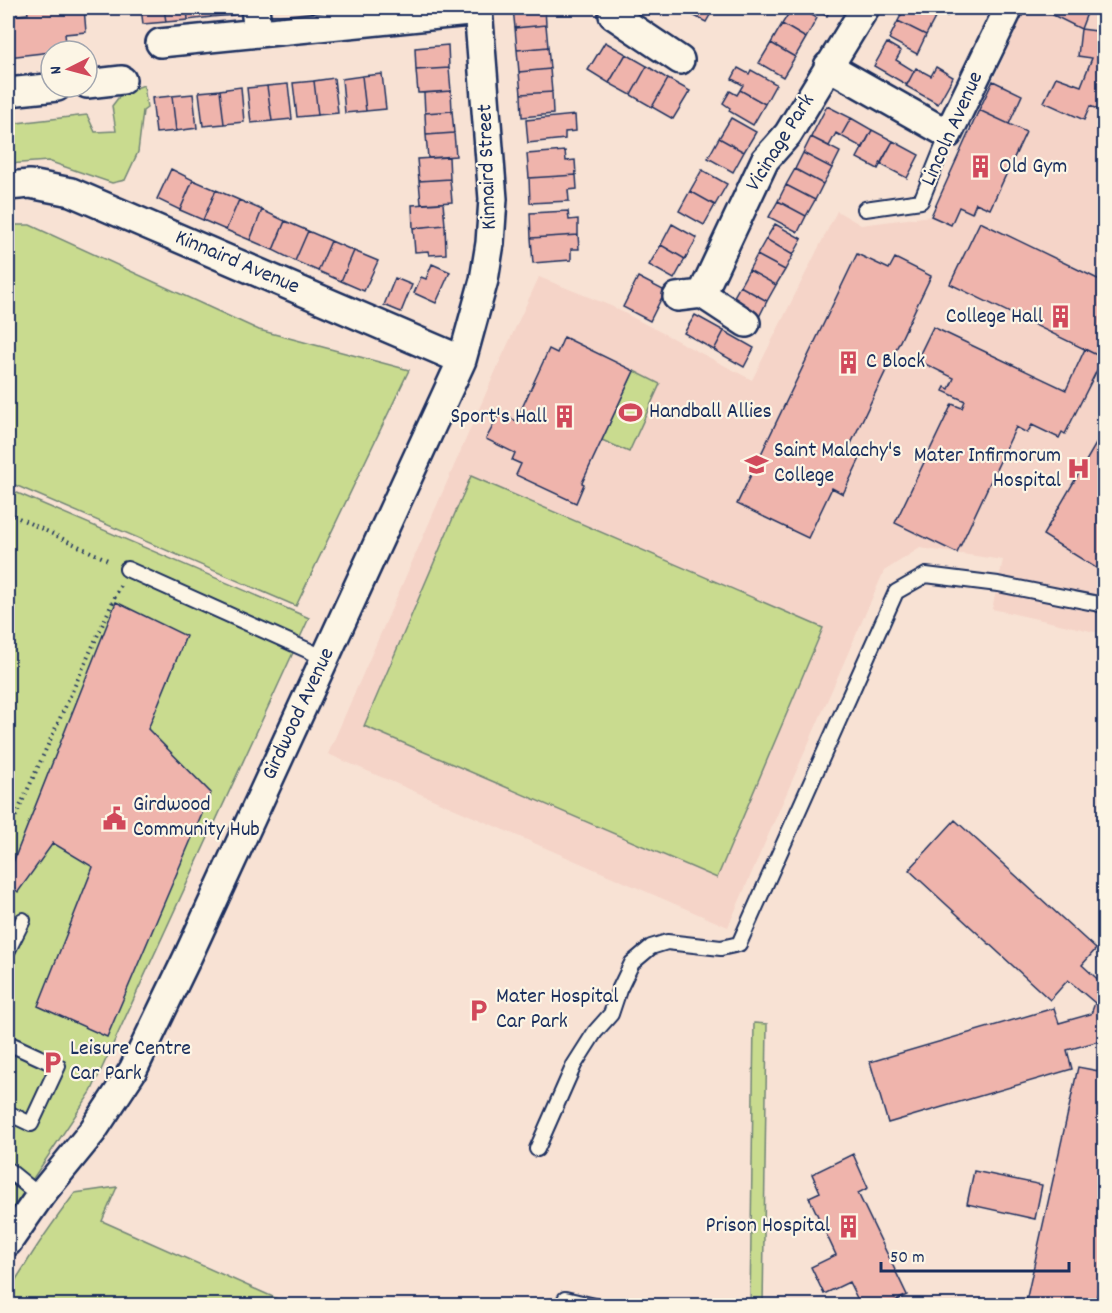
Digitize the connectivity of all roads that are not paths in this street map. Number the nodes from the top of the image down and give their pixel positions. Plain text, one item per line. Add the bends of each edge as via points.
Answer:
1 (865, 8) edge
2 (1009, 8) edge
3 (478, 9) edge
4 (629, 17) edge
5 (257, 20) edge
6 (160, 43) dead end
7 (680, 60) dead end
8 (828, 66) junction
9 (122, 80) dead end
10 (99, 83) edge
11 (39, 89) edge
12 (8, 92) edge
13 (948, 134) junction
14 (8, 186) edge
15 (865, 209) dead end
16 (746, 323) dead end
17 (462, 360) junction
18 (128, 569) road end
19 (1104, 605) edge
20 (325, 658) junction
21 (23, 920) dead end
22 (8, 950) edge
23 (8, 1043) edge
24 (8, 1113) edge
25 (537, 1149) dead end
26 (8, 1170) edge
27 (40, 1196) junction
28 (8, 1242) edge
29 (563, 1305) edge
30 (595, 1305) edge

1 - 8 street, Vicinage Park
2 - 13 street, Lincoln Avenue
3 - 5 street
3 - 17 street, Kinnaird Street via 493,199 484,280
4 - 7 street
5 - 6 street
8 - 13 street
8 - 16 street, Vicinage Park via 788,134 765,160 689,296
9 - 10 street
11 - 12 street
13 - 15 lane, Lincoln Avenue via 921,201
14 - 17 street, Kinnaird Avenue via 30,184 71,192
17 - 20 street, Girdwood Avenue
18 - 20 lane
19 - 25 lane via 998,584 926,575 896,592 739,944 721,948 667,942 651,947 632,963 611,1014 574,1065
20 - 27 street, Girdwood Avenue via 133,1070 92,1132
21 - 22 lane
23 - 24 lane via 58,1066 31,1124
26 - 27 lane
27 - 28 street, Girdwood Avenue
29 - 30 lane via 565,1299

